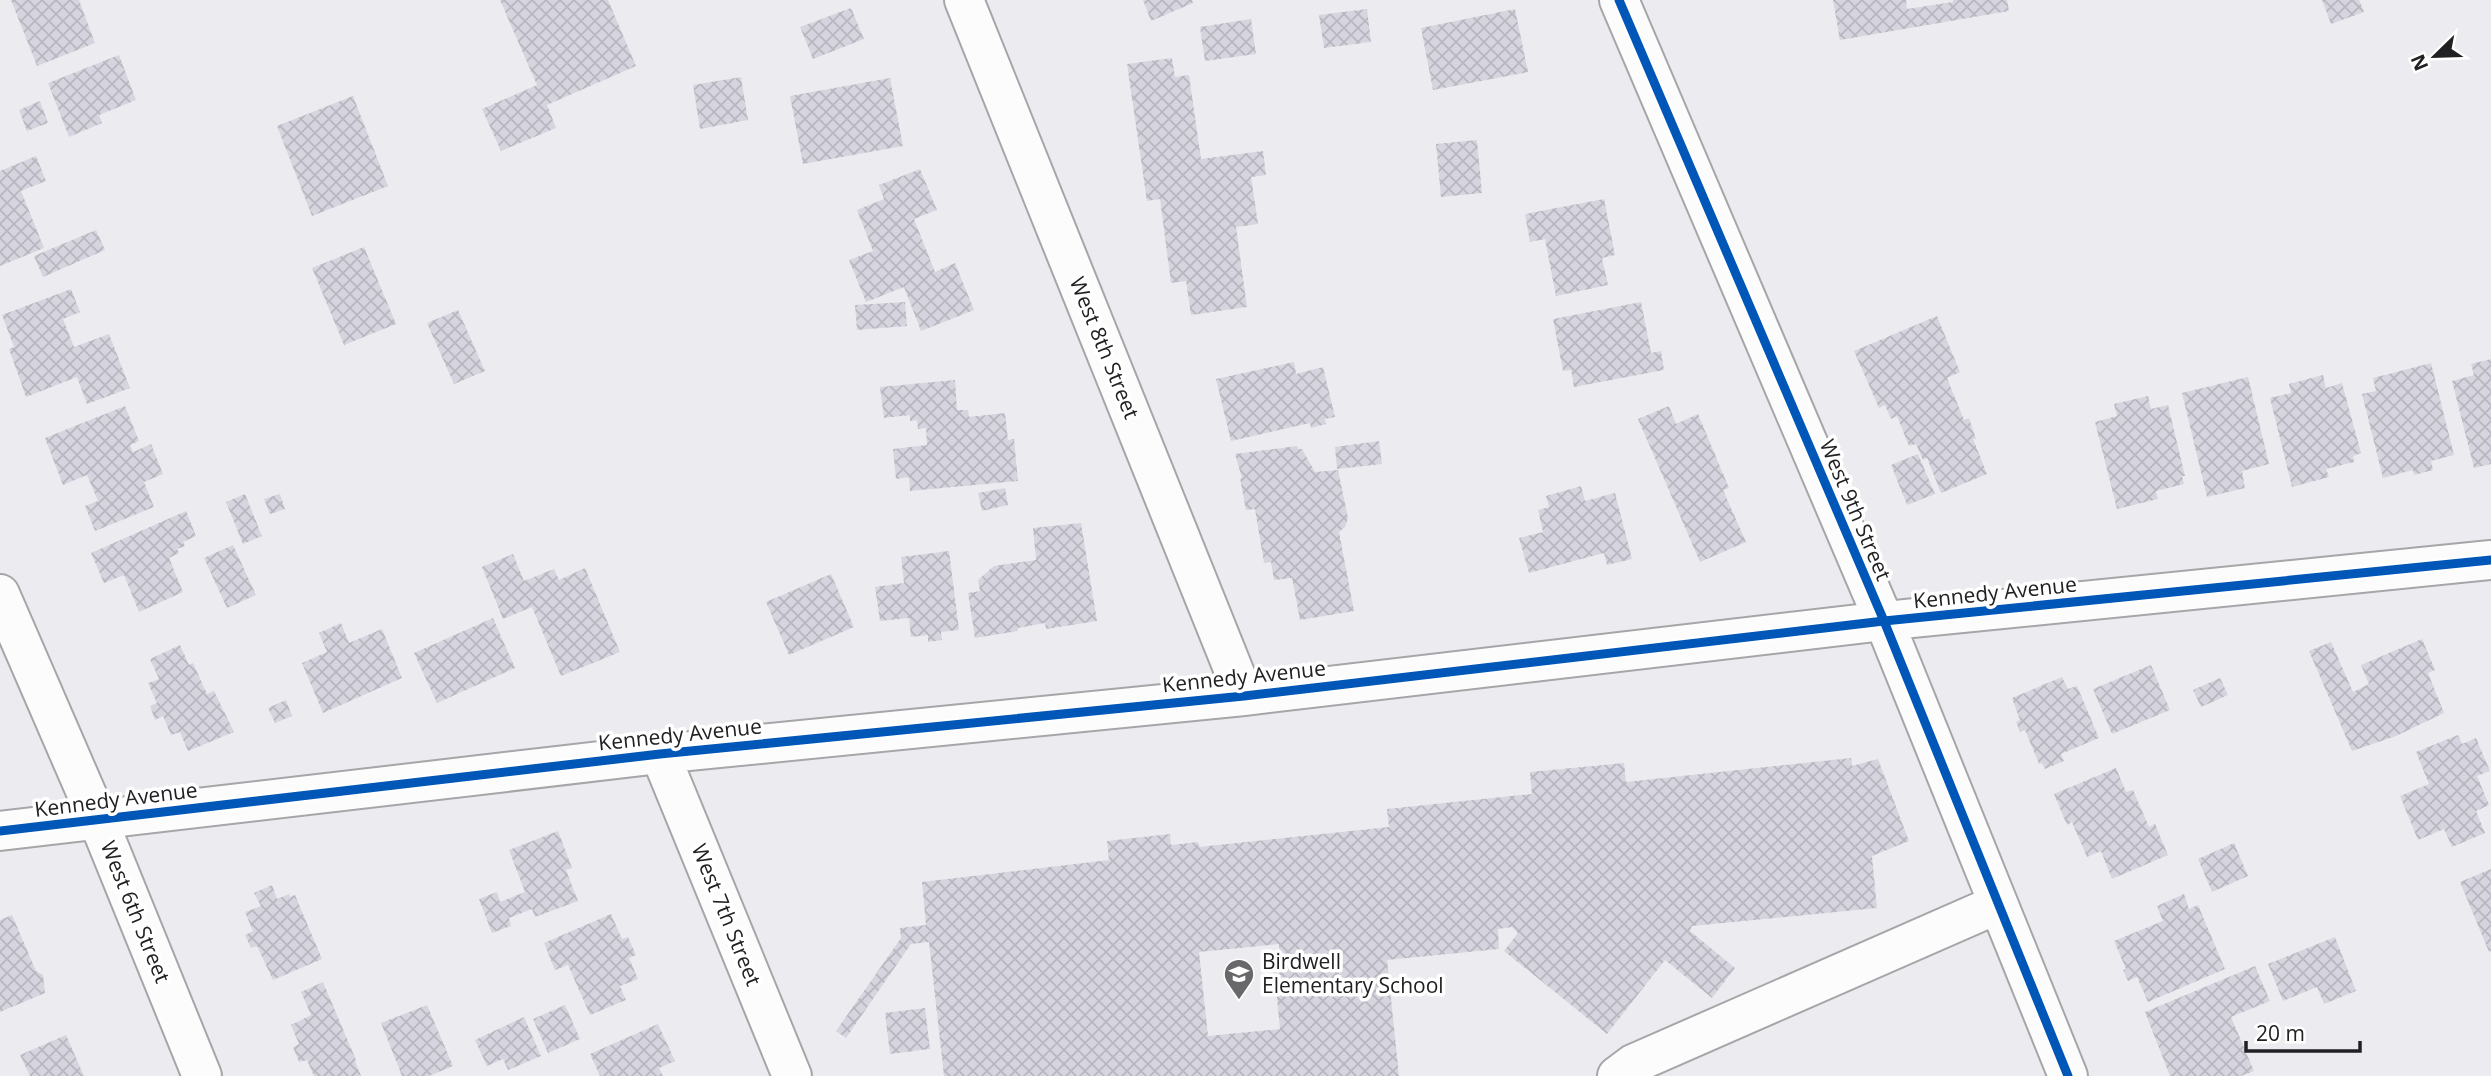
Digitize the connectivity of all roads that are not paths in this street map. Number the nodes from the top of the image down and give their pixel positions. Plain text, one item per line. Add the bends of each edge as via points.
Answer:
1 (964, 0) edge
2 (1619, 0) edge
3 (2491, 560) edge
4 (0, 594) edge
5 (1884, 621) junction
6 (1244, 696) junction
7 (660, 754) junction
8 (98, 820) junction
9 (0, 831) edge
10 (1998, 904) junction
11 (202, 1076) edge
12 (792, 1076) edge
13 (1617, 1076) edge
14 (2068, 1076) edge

1 - 6 street, West 8th Street
2 - 5 street, West 9th Street
3 - 5 street, Kennedy Avenue
4 - 8 street, West 6th Street
5 - 6 street, Kennedy Avenue
5 - 10 street, West 9th Street
6 - 7 street, Kennedy Avenue
7 - 8 street, Kennedy Avenue
7 - 12 street, West 7th Street
8 - 9 street, Kennedy Avenue
8 - 11 street, West 6th Street
10 - 13 street via 1633,1063
10 - 14 street, West 9th Street

